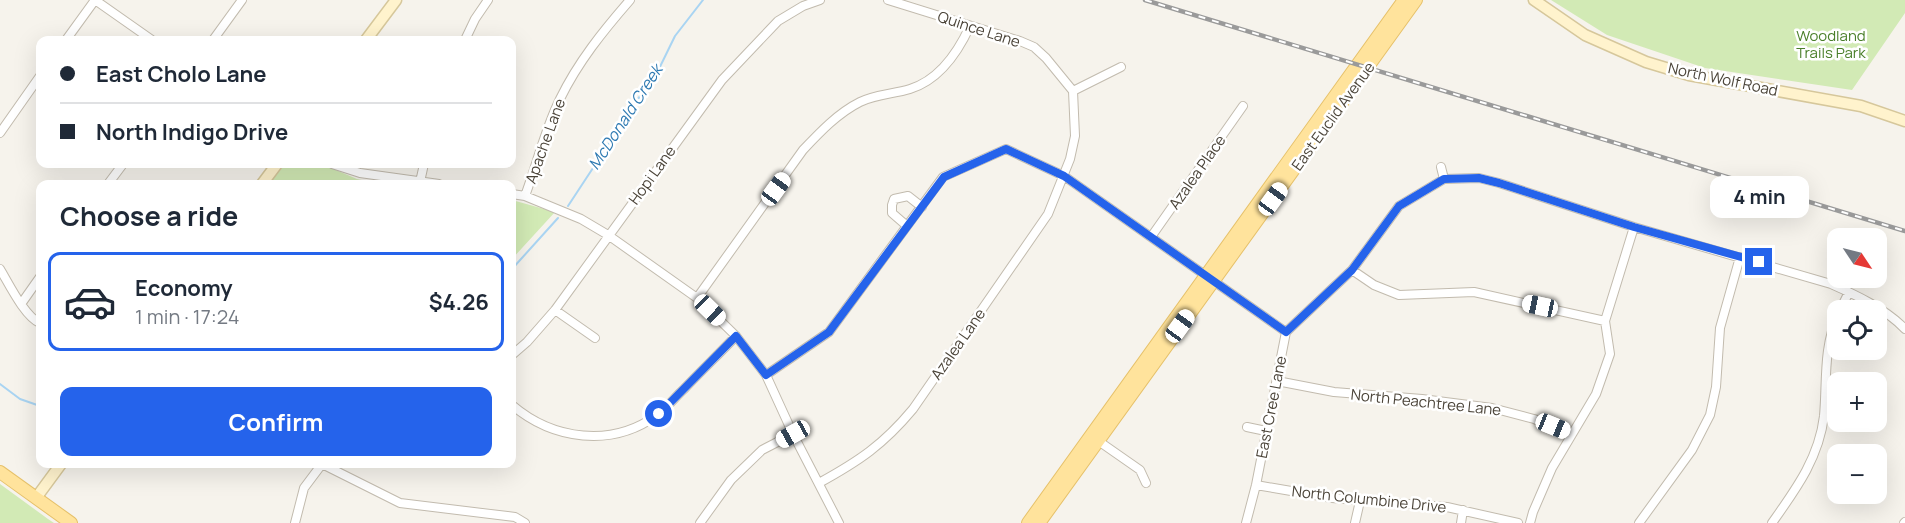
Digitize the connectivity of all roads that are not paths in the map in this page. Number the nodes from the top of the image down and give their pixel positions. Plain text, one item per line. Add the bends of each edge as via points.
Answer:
1 (95, 0) edge
2 (242, 0) edge
3 (396, 0) edge
4 (488, 0) edge
5 (630, 0) edge
6 (820, 0) edge
7 (888, 0) edge
8 (1404, 0) edge
9 (1416, 0) edge
10 (1534, 0) edge
11 (970, 26) junction
12 (69, 36) edge
13 (146, 36) edge
14 (216, 36) edge
15 (369, 36) edge
16 (467, 36) edge
17 (1121, 67) dead end
18 (36, 82) edge
19 (1073, 91) junction
20 (1243, 106) dead end
21 (1905, 121) edge
22 (0, 133) edge
23 (1441, 167) dead end
24 (275, 168) edge
25 (344, 168) edge
26 (1064, 176) junction
27 (1444, 179) junction
28 (265, 180) edge
29 (407, 180) edge
30 (516, 195) edge
31 (525, 196) junction
32 (922, 207) junction
33 (907, 226) junction
34 (1634, 227) junction
35 (608, 235) junction
36 (1151, 237) junction
37 (1740, 257) junction
38 (0, 269) edge
39 (1352, 270) junction
40 (1209, 279) junction
41 (36, 283) edge
42 (1849, 292) junction
43 (696, 298) junction
44 (1845, 300) edge
45 (21, 304) junction
46 (555, 309) junction
47 (36, 321) edge
48 (1605, 321) junction
49 (1905, 329) edge
50 (1286, 332) junction
51 (736, 336) junction
52 (595, 338) dead end
53 (516, 352) edge
54 (1828, 360) edge
55 (766, 375) junction
56 (1277, 381) junction
57 (516, 409) edge
58 (1247, 427) dead end
59 (1266, 431) junction
60 (793, 434) junction
61 (1572, 434) junction
62 (1094, 438) junction
63 (58, 468) edge
64 (319, 468) edge
65 (330, 468) edge
66 (0, 472) edge
67 (819, 483) junction
68 (1146, 483) dead end
69 (1256, 485) junction
70 (36, 498) junction
71 (1360, 501) junction
72 (1463, 510) junction
73 (71, 523) edge
74 (295, 523) edge
75 (525, 523) edge
76 (700, 523) edge
77 (838, 523) edge
78 (1028, 523) edge
79 (1039, 523) edge
80 (1246, 523) edge
81 (1355, 523) edge
82 (1461, 523) edge
83 (1518, 523) edge
84 (1530, 523) edge
85 (1640, 523) edge
86 (1772, 523) edge

1 - 12 street
1 - 13 street
2 - 14 street
3 - 15 main road
4 - 16 street
5 - 31 street, Apache Lane via 581,61 559,100
6 - 35 street, Hopi Lane via 778,21 722,80
7 - 11 street, Quince Lane
8 - 40 main road, East Euclid Avenue
9 - 40 main road, East Euclid Avenue
10 - 21 main road, North Wolf Road via 1585,35 1646,62 1689,75 1861,106
11 - 19 street, Quince Lane via 1034,47
11 - 43 street via 959,48 927,81 861,102 823,129 803,150
17 - 19 street
18 - 22 street
19 - 26 street via 1075,136
20 - 36 street, Azalea Place
23 - 27 street
24 - 28 main road
25 - 29 street
26 - 32 street via 1006,149 944,177
26 - 36 street
26 - 67 street, Azalea Lane via 1048,214 913,409 878,447
27 - 34 street via 1479,178
27 - 39 street via 1399,206
30 - 31 street
31 - 35 street
32 - 33 street
32 - 33 street via 908,196 894,199 892,213
33 - 55 street via 829,332
34 - 37 street
34 - 48 street
35 - 43 street
35 - 46 street, Hopi Lane
36 - 40 street
37 - 42 street
37 - 85 street via 1720,328 1710,415 1692,450
38 - 45 street
39 - 48 street via 1399,295 1474,292
39 - 50 street
40 - 50 street
40 - 62 main road, East Euclid Avenue
41 - 45 street
42 - 44 street
42 - 49 street via 1897,320
43 - 51 street
45 - 47 street
46 - 52 street
46 - 53 street, Hopi Lane
48 - 61 street via 1610,354 1596,394
50 - 56 street, East Cree Lane
51 - 55 street
51 - 57 street via 659,414 616,434 569,434 524,416
54 - 86 street via 1824,417 1817,446 1801,482
55 - 60 street
56 - 59 street, East Cree Lane
56 - 61 street, North Peachtree Lane via 1334,392 1492,408 1534,418
58 - 59 street
59 - 69 street, East Cree Lane
60 - 67 street
60 - 76 street via 762,450 731,480
61 - 84 street via 1544,485
62 - 68 street via 1140,470
62 - 78 main road, East Euclid Avenue
62 - 79 main road, East Euclid Avenue
63 - 70 main road
64 - 74 street via 304,488
65 - 75 street via 400,503 515,516
66 - 70 main road
67 - 77 street
69 - 71 street, North Columbine Drive
69 - 80 street, East Cree Lane
70 - 73 main road
71 - 72 street, North Columbine Drive
71 - 81 street
72 - 82 street
72 - 83 street, North Columbine Drive

